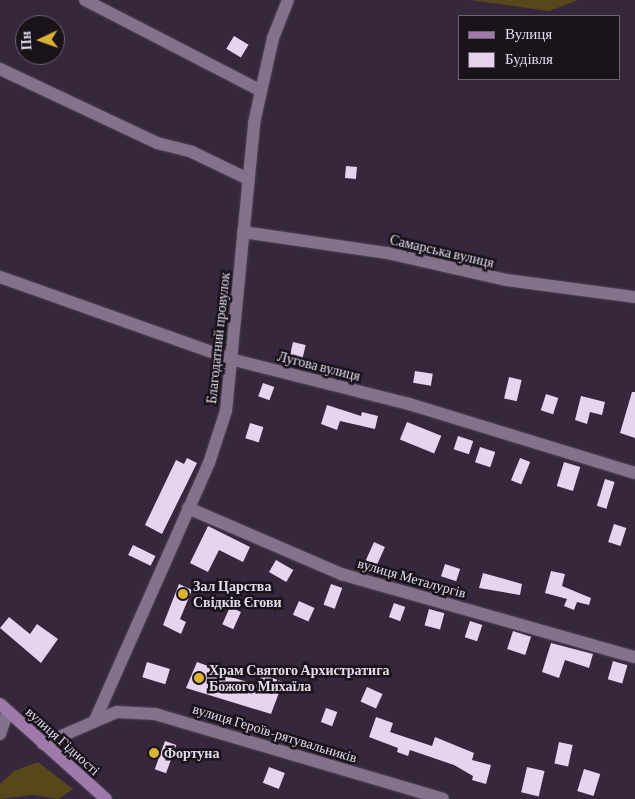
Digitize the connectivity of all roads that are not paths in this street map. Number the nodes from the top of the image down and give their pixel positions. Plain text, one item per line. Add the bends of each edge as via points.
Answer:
1 (85, 0) edge
2 (288, 0) edge
3 (0, 70) edge
4 (259, 90) junction
5 (248, 179) junction
6 (243, 232) junction
7 (0, 277) edge
8 (635, 296) edge
9 (234, 360) junction
10 (635, 473) edge
11 (188, 508) junction
12 (635, 657) edge
13 (4, 707) edge
14 (96, 718) junction
15 (0, 734) edge
16 (43, 744) junction
17 (106, 799) edge
18 (443, 799) edge

1 - 4 street
2 - 4 street, Благодатний провулок
3 - 5 street via 157,143 192,152
4 - 5 street, Благодатний провулок
5 - 6 street, Благодатний провулок
6 - 8 street, Самарська вулиця via 387,253 507,280
6 - 9 street, Благодатний провулок
7 - 9 street, Лугова вулиця
9 - 10 street, Лугова вулиця via 409,404
9 - 11 street, Благодатний провулок via 226,411
11 - 12 street, вулиця Металургів via 341,574
11 - 14 street, Благодатний провулок
13 - 15 street
13 - 16 main road, вулиця Гідності
14 - 16 street, вулиця Героїв-рятувальників
14 - 18 street, вулиця Героїв-рятувальників via 116,712 155,714
16 - 17 main road, вулиця Гідності

